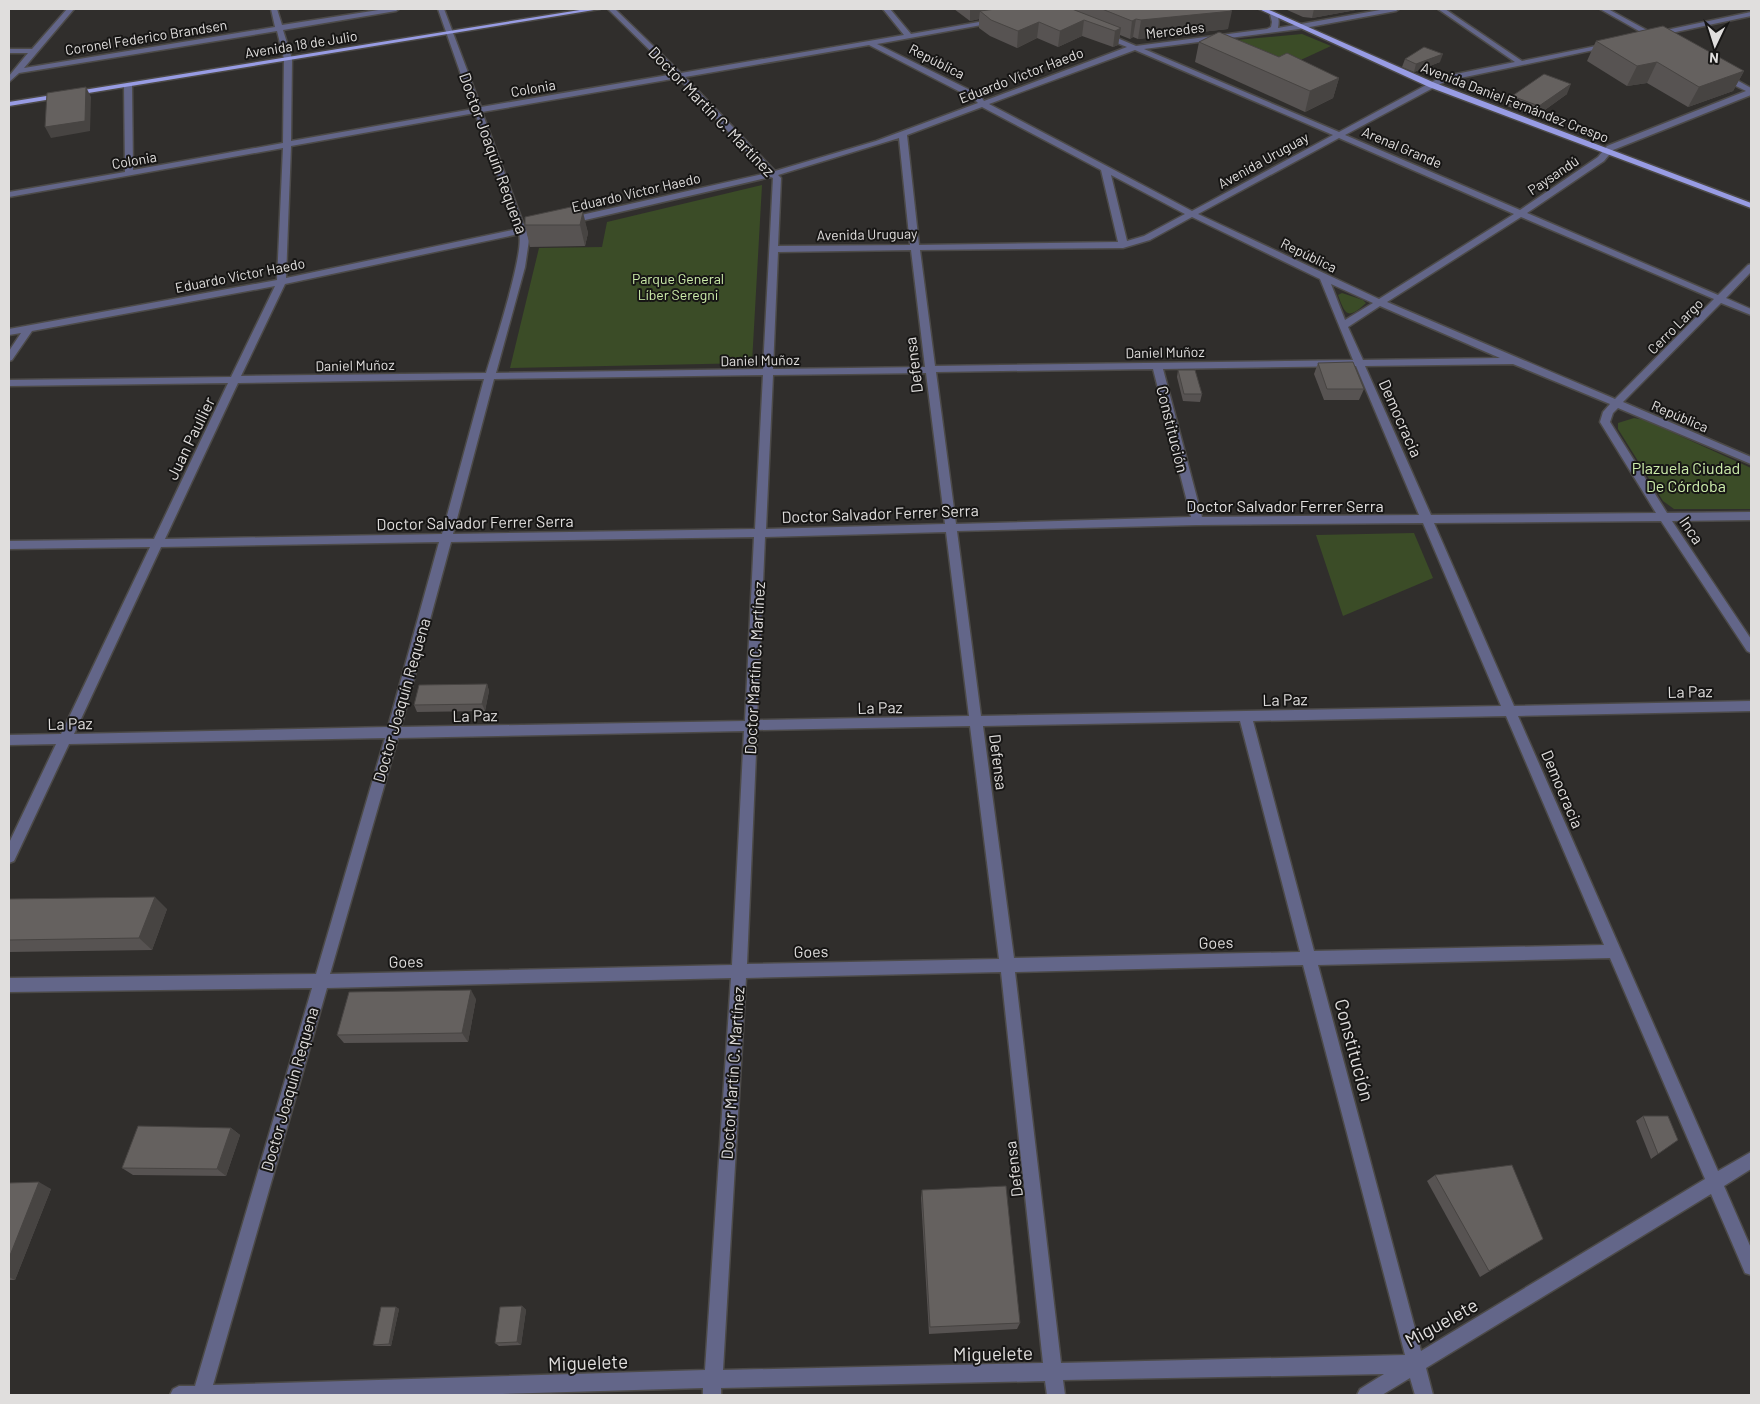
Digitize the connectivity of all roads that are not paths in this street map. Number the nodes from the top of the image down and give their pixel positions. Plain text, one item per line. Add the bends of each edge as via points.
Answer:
1 (71, 9) edge
2 (274, 9) edge
3 (396, 9) edge
4 (441, 9) edge
5 (560, 9) edge
6 (597, 9) edge
7 (611, 9) edge
8 (886, 9) edge
9 (1262, 9) edge
10 (1396, 9) edge
11 (1441, 9) edge
12 (1603, 9) edge
13 (1272, 14) junction
14 (1751, 14) edge
15 (1002, 20) edge
16 (1299, 27) junction
17 (279, 28) junction
18 (1092, 29) edge
19 (449, 30) junction
20 (1270, 30) junction
21 (909, 36) junction
22 (1651, 36) junction
23 (1641, 38) edge
24 (1659, 40) edge
25 (870, 43) junction
26 (1614, 43) edge
27 (1136, 47) junction
28 (9, 51) edge
29 (34, 51) junction
30 (287, 56) junction
31 (1521, 63) junction
32 (17, 71) junction
33 (1718, 73) edge
34 (679, 75) junction
35 (9, 80) edge
36 (128, 85) junction
37 (1432, 85) junction
38 (1751, 92) edge
39 (9, 97) edge
40 (9, 104) edge
41 (983, 104) junction
42 (478, 110) junction
43 (903, 134) junction
44 (1339, 134) junction
45 (287, 145) junction
46 (1606, 151) junction
47 (1105, 168) junction
48 (774, 173) junction
49 (129, 174) junction
50 (9, 195) edge
51 (1751, 206) edge
52 (1194, 213) junction
53 (1521, 213) junction
54 (558, 223) edge
55 (541, 227) edge
56 (523, 231) junction
57 (1123, 245) junction
58 (916, 247) junction
59 (775, 249) junction
60 (1751, 268) edge
61 (1324, 278) junction
62 (281, 282) junction
63 (1721, 299) junction
64 (1380, 302) junction
65 (1751, 312) edge
66 (1342, 326) junction
67 (28, 329) junction
68 (9, 332) edge
69 (9, 358) edge
70 (1512, 361) junction
71 (1358, 364) junction
72 (1157, 366) junction
73 (931, 370) junction
74 (767, 374) junction
75 (490, 377) junction
76 (235, 381) junction
77 (9, 384) edge
78 (1616, 404) junction
79 (1750, 460) edge
80 (1751, 516) edge
81 (1665, 518) junction
82 (1426, 520) junction
83 (1197, 521) junction
84 (951, 527) junction
85 (760, 533) junction
86 (446, 538) junction
87 (157, 543) junction
88 (9, 545) edge
89 (1751, 648) edge
90 (1751, 706) edge
91 (1509, 710) junction
92 (1244, 716) junction
93 (977, 721) junction
94 (752, 726) junction
95 (393, 733) junction
96 (64, 739) junction
97 (9, 740) edge
98 (9, 857) edge
99 (1614, 951) junction
100 (1310, 957) junction
101 (1007, 964) junction
102 (739, 971) junction
103 (320, 981) junction
104 (9, 985) edge
105 (1751, 1160) edge
106 (1714, 1184) junction
107 (1751, 1267) edge
108 (1416, 1364) junction
109 (1054, 1373) junction
110 (712, 1387) edge
111 (179, 1395) edge
112 (201, 1395) edge
113 (1056, 1395) edge
114 (1366, 1395) edge
115 (1424, 1395) edge

1 - 29 street
2 - 17 street, Juan Paullier
3 - 17 street, Coronel Federico Brandsen
4 - 19 street, Doctor Joaquín Requena
5 - 19 main road, Avenida 18 de Julio
6 - 19 main road, Avenida 18 de Julio
7 - 34 street, Doctor Martín C. Martínez
8 - 21 street
9 - 13 main road, Avenida Daniel Fernández Crespo
10 - 16 street, Mercedes
11 - 31 street
12 - 22 street
13 - 16 main road, Avenida Daniel Fernández Crespo
13 - 20 street via 1276,22
14 - 22 street
15 - 21 street, Colonia
16 - 20 street, Mercedes
16 - 37 main road, Avenida Daniel Fernández Crespo
17 - 30 street, Juan Paullier
17 - 32 street, Coronel Federico Brandsen
18 - 27 street, Arenal Grande
19 - 30 main road, Avenida 18 de Julio
19 - 42 street, Doctor Joaquín Requena
20 - 27 street, Mercedes
21 - 25 street, Colonia
22 - 23 street
22 - 24 street
25 - 34 street, Colonia
25 - 41 street, República via 978,97
26 - 31 street, Avenida Uruguay
27 - 41 street, Eduardo Víctor Haedo
27 - 44 street, Arenal Grande
28 - 29 street
29 - 32 street
30 - 36 main road, Avenida 18 de Julio
30 - 39 main road, Avenida 18 de Julio
30 - 45 street, Juan Paullier
31 - 37 street, Avenida Uruguay via 1444,79
32 - 35 street
33 - 38 street
34 - 42 street, Colonia
34 - 48 street, Doctor Martín C. Martínez
36 - 40 main road, Avenida 18 de Julio
36 - 49 street
37 - 44 street, Avenida Uruguay
37 - 46 main road, Avenida Daniel Fernández Crespo
38 - 46 street, Paysandú
41 - 43 street, Eduardo Víctor Haedo
41 - 47 street, República
42 - 45 street, Colonia
42 - 56 street, Doctor Joaquín Requena
43 - 48 street, Eduardo Víctor Haedo
43 - 58 street, Defensa
44 - 52 street, Avenida Uruguay
44 - 53 street, Arenal Grande
45 - 49 street, Colonia
45 - 62 street, Juan Paullier
46 - 51 main road, Avenida Daniel Fernández Crespo
46 - 53 street, Paysandú via 1601,159
47 - 52 street, República
47 - 57 street
48 - 54 street, Eduardo Víctor Haedo
48 - 59 street, Doctor Martín C. Martínez via 777,178
49 - 50 street, Colonia
52 - 57 street, Avenida Uruguay via 1147,238
52 - 61 street, República
53 - 63 street, Arenal Grande
53 - 64 street, Paysandú
55 - 56 street, Eduardo Víctor Haedo
56 - 62 street, Eduardo Víctor Haedo
56 - 75 street, Doctor Joaquín Requena via 526,240 520,267
57 - 58 street, Avenida Uruguay
58 - 59 street, Avenida Uruguay
58 - 73 street, Defensa
59 - 74 street, Doctor Martín C. Martínez
60 - 63 street, Cerro Largo
61 - 64 street, República
61 - 66 street, Democracia
62 - 67 street, Eduardo Víctor Haedo
62 - 76 street, Juan Paullier
63 - 65 street, Arenal Grande
63 - 78 street, Cerro Largo
64 - 66 street
64 - 70 street, República
66 - 71 street, Democracia
67 - 68 street, Eduardo Víctor Haedo
67 - 69 street
70 - 71 street, Daniel Muñoz
70 - 78 street, República
71 - 72 street, Daniel Muñoz
71 - 82 street, Democracia
72 - 73 street, Daniel Muñoz
72 - 83 street, Constitución
73 - 74 street, Daniel Muñoz
73 - 84 street, Defensa
74 - 75 street, Daniel Muñoz
74 - 85 street, Doctor Martín C. Martínez
75 - 76 street, Daniel Muñoz
75 - 86 street, Doctor Joaquín Requena
76 - 77 street, Daniel Muñoz
76 - 87 street, Juan Paullier
78 - 79 street, República
78 - 81 street, Inca via 1608,412 1605,422
80 - 81 street, Doctor Salvador Ferrer Serra
81 - 82 street, Doctor Salvador Ferrer Serra
81 - 89 street, Inca
82 - 83 street, Doctor Salvador Ferrer Serra
82 - 91 street, Democracia
83 - 84 street, Doctor Salvador Ferrer Serra
84 - 85 street, Doctor Salvador Ferrer Serra
84 - 93 street, Defensa
85 - 86 street, Doctor Salvador Ferrer Serra
85 - 94 street, Doctor Martín C. Martínez
86 - 87 street, Doctor Salvador Ferrer Serra
86 - 95 street, Doctor Joaquín Requena
87 - 88 street, Doctor Salvador Ferrer Serra
87 - 96 street, Juan Paullier
90 - 91 street, La Paz
91 - 92 street, La Paz
91 - 99 street, Democracia
92 - 93 street, La Paz
92 - 100 street, Constitución
93 - 94 street, La Paz
93 - 101 street, Defensa
94 - 95 street, La Paz
94 - 102 street, Doctor Martín C. Martínez
95 - 96 street, La Paz
95 - 103 street, Doctor Joaquín Requena
96 - 97 street, La Paz
96 - 98 street, Juan Paullier
99 - 100 street, Goes
99 - 106 street, Democracia
100 - 101 street, Goes
100 - 108 street, Constitución
101 - 102 street, Goes
101 - 109 street, Defensa
102 - 103 street, Goes
102 - 110 street, Doctor Martín C. Martínez
103 - 104 street, Goes
103 - 112 street, Doctor Joaquín Requena
105 - 106 street, Miguelete
106 - 107 street, Democracia
106 - 108 street, Miguelete
108 - 109 street, Miguelete
108 - 114 street
108 - 115 street, Constitución
109 - 110 street, Miguelete
109 - 113 street, Defensa
110 - 112 street, Miguelete
111 - 112 street, Miguelete

